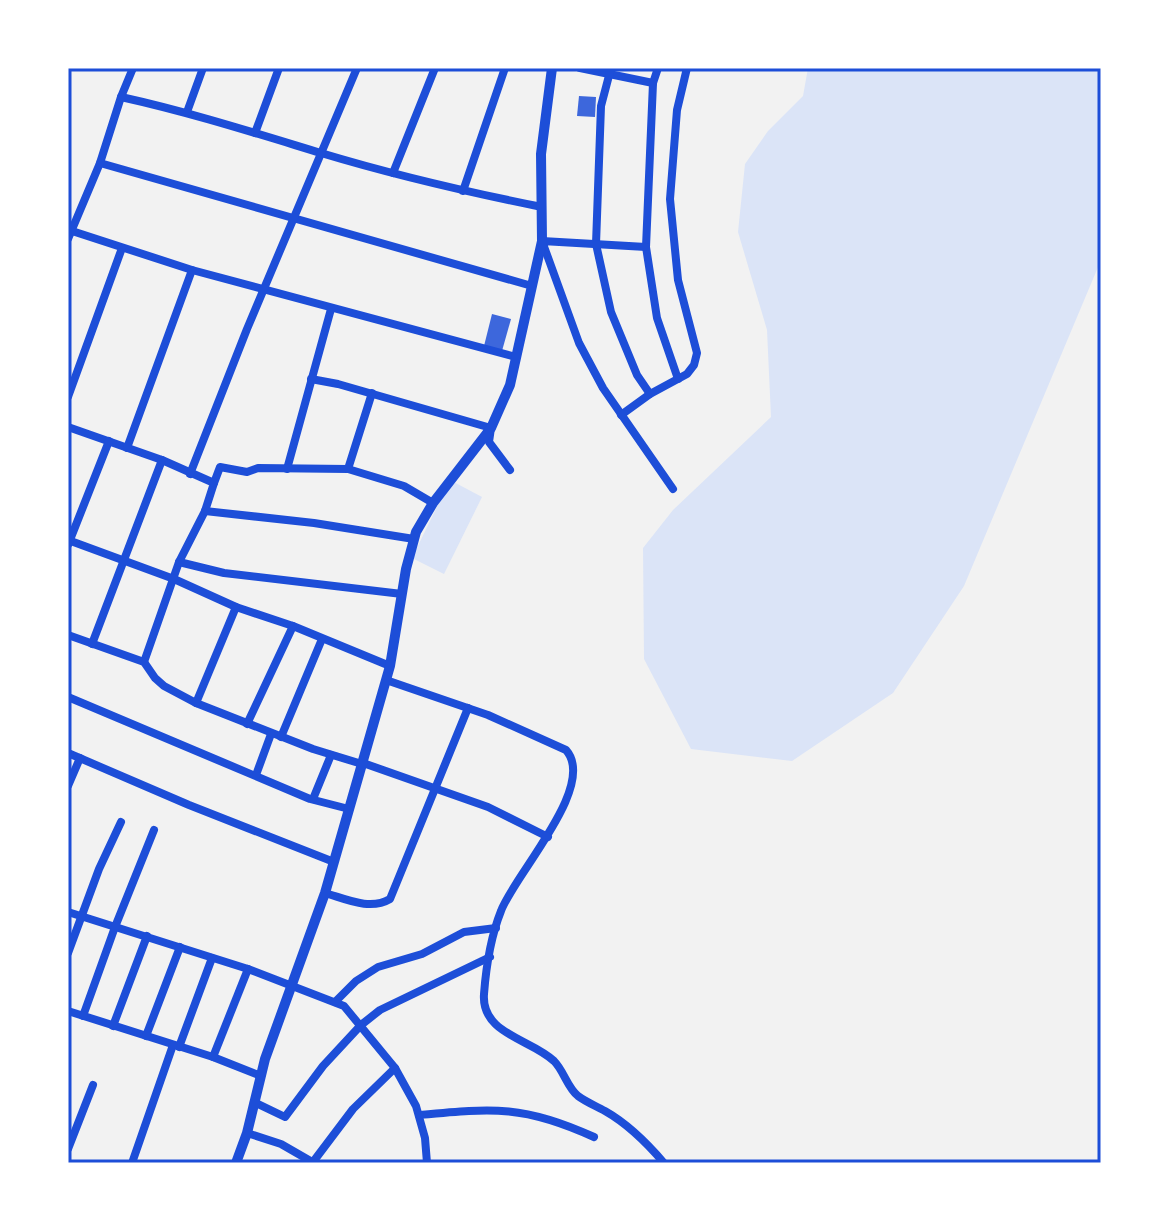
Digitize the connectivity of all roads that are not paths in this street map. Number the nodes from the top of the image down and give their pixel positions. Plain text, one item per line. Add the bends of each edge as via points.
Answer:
1 (133, 68) edge
2 (203, 68) edge
3 (279, 68) edge
4 (357, 68) edge
5 (435, 68) edge
6 (505, 68) edge
7 (552, 68) edge
8 (580, 68) edge
9 (658, 68) edge
10 (687, 68) edge
11 (610, 70) edge
12 (653, 83) junction
13 (121, 97) junction
14 (187, 112) junction
15 (255, 133) junction
16 (322, 153) junction
17 (100, 163) junction
18 (393, 173) junction
19 (463, 191) junction
20 (542, 207) junction
21 (293, 219) junction
22 (70, 235) edge
23 (542, 241) junction
24 (596, 244) junction
25 (646, 247) junction
26 (122, 248) junction
27 (192, 270) junction
28 (532, 286) junction
29 (264, 289) junction
30 (331, 309) junction
31 (516, 357) junction
32 (311, 379) junction
33 (678, 379) junction
34 (372, 393) junction
35 (650, 394) junction
36 (68, 397) edge
37 (621, 415) junction
38 (68, 427) edge
39 (491, 428) junction
40 (109, 441) junction
41 (127, 448) junction
42 (162, 460) junction
43 (287, 469) junction
44 (348, 469) junction
45 (510, 470) dead end
46 (190, 474) junction
47 (214, 483) junction
48 (673, 489) dead end
49 (433, 503) junction
50 (205, 511) junction
51 (414, 539) junction
52 (69, 542) edge
53 (123, 560) junction
54 (179, 562) junction
55 (174, 579) junction
56 (402, 594) junction
57 (236, 607) junction
58 (293, 626) junction
59 (68, 635) edge
60 (322, 639) junction
61 (92, 644) junction
62 (144, 662) junction
63 (390, 666) junction
64 (386, 680) junction
65 (68, 697) edge
66 (196, 703) junction
67 (468, 708) junction
68 (247, 724) junction
69 (276, 735) junction
70 (68, 753) edge
71 (331, 755) junction
72 (80, 758) junction
73 (362, 763) junction
74 (256, 775) junction
75 (68, 786) edge
76 (436, 788) junction
77 (313, 799) junction
78 (349, 809) junction
79 (121, 822) dead end
80 (154, 830) dead end
81 (548, 837) junction
82 (334, 862) junction
83 (325, 893) junction
84 (68, 912) edge
85 (82, 916) junction
86 (115, 927) junction
87 (496, 928) junction
88 (147, 936) junction
89 (180, 947) junction
90 (68, 953) edge
91 (490, 957) junction
92 (212, 958) junction
93 (248, 969) junction
94 (291, 986) junction
95 (335, 1002) junction
96 (68, 1011) edge
97 (83, 1016) junction
98 (361, 1025) junction
99 (113, 1026) junction
100 (146, 1036) junction
101 (176, 1046) junction
102 (213, 1057) junction
103 (395, 1068) junction
104 (261, 1076) junction
105 (93, 1085) dead end
106 (254, 1102) junction
107 (419, 1115) junction
108 (247, 1133) junction
109 (594, 1137) dead end
110 (68, 1149) edge
111 (313, 1162) edge
112 (132, 1163) edge
113 (236, 1163) edge
114 (427, 1163) edge
115 (664, 1163) edge

1 - 13 street
2 - 14 street
3 - 15 street
4 - 16 street
5 - 18 street
6 - 19 street
7 - 20 street via 541,154
8 - 11 street
9 - 12 street
10 - 33 street via 674,137 670,199 678,280 697,353 694,365
11 - 12 street
11 - 24 street via 601,106
12 - 25 street
13 - 14 street
13 - 17 street
14 - 15 street
15 - 16 street
16 - 18 street
16 - 21 street
17 - 21 street
17 - 22 street
18 - 19 street
19 - 20 street
20 - 23 street
21 - 28 street
21 - 29 street
22 - 26 street
23 - 24 street
23 - 28 street
23 - 37 street via 579,343
24 - 25 street
24 - 35 street via 611,312
25 - 33 street via 657,318
26 - 27 street
26 - 36 street
27 - 29 street
27 - 41 street
28 - 31 street
29 - 30 street
29 - 46 street
30 - 31 street
30 - 32 street
31 - 39 street
32 - 34 street
32 - 43 street
33 - 35 street
34 - 39 street
34 - 44 street
35 - 37 street
37 - 48 street
38 - 40 street
39 - 45 street via 489,442
39 - 49 street
40 - 41 street
40 - 52 street
41 - 42 street
42 - 46 street
42 - 53 street
43 - 44 street
43 - 47 street via 247,472 220,467
44 - 49 street via 404,486
46 - 47 street
47 - 50 street
49 - 51 street
50 - 51 street
50 - 54 street
51 - 56 street
52 - 53 street
53 - 55 street
53 - 61 street
54 - 55 street
54 - 56 street via 224,573
55 - 57 street
55 - 62 street
56 - 63 street
57 - 58 street
57 - 66 street
58 - 60 street
58 - 68 street
59 - 61 street
60 - 63 street
60 - 69 street
61 - 62 street
62 - 66 street via 164,686
63 - 64 street
64 - 67 street
64 - 73 street
65 - 74 street
66 - 68 street
67 - 76 street
67 - 81 street via 566,750 573,758 576,769
68 - 69 street
69 - 71 street
69 - 74 street
70 - 72 street
71 - 73 street
71 - 77 street
72 - 75 street
72 - 82 street
73 - 76 street
73 - 78 street
74 - 77 street
76 - 81 street
76 - 83 street via 390,899 371,905
77 - 78 street
78 - 82 street
79 - 85 street
80 - 86 street
81 - 87 street via 501,910
82 - 83 street
83 - 94 street
84 - 85 street
85 - 86 street
85 - 90 street
86 - 88 street
86 - 97 street
87 - 91 street
87 - 95 street via 464,932 422,954 378,967
88 - 89 street
88 - 99 street
89 - 92 street
89 - 100 street
91 - 98 street via 380,1010
91 - 115 street via 486,1014 552,1059 579,1097 633,1131
92 - 93 street
92 - 101 street
93 - 94 street
93 - 102 street
94 - 95 street
94 - 104 street
95 - 98 street
96 - 97 street
97 - 99 street
98 - 103 street
98 - 106 street via 285,1117
99 - 100 street
100 - 101 street
101 - 102 street
101 - 112 street
102 - 104 street
103 - 107 street
103 - 111 street via 353,1109
104 - 106 street
105 - 110 street
106 - 108 street
107 - 109 street via 501,1109 548,1117
107 - 114 street
108 - 111 street
108 - 113 street

